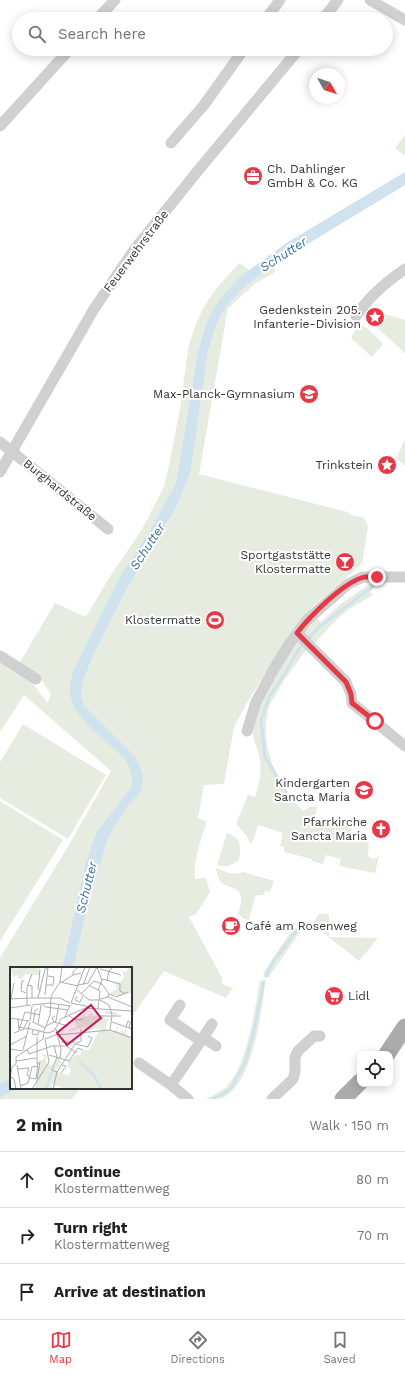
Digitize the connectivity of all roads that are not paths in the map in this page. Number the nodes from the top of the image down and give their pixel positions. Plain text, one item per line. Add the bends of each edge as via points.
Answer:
1 (115, 0) edge
2 (280, 0) edge
3 (338, 0) edge
4 (371, 0) edge
5 (104, 12) edge
6 (271, 12) edge
7 (329, 12) edge
8 (391, 12) edge
9 (393, 13) edge
10 (405, 20) edge
11 (64, 56) edge
12 (239, 56) edge
13 (293, 56) edge
14 (0, 126) edge
15 (171, 143) dead end
16 (405, 269) edge
17 (356, 316) dead end
18 (0, 442) edge
19 (12, 450) junction
20 (0, 472) edge
21 (108, 529) dead end
22 (405, 577) edge
23 (300, 636) junction
24 (0, 656) edge
25 (36, 679) dead end
26 (247, 731) dead end
27 (405, 746) edge
28 (180, 1005) dead end
29 (212, 1024) dead end
30 (405, 1027) edge
31 (320, 1036) dead end
32 (202, 1039) junction
33 (216, 1046) dead end
34 (388, 1051) edge
35 (139, 1063) dead end
36 (171, 1085) junction
37 (357, 1085) edge
38 (188, 1099) edge
39 (272, 1099) edge
40 (343, 1099) edge

1 - 5 street
2 - 6 street
3 - 7 street
4 - 8 street
9 - 10 street
11 - 14 street
12 - 15 street via 204,105
13 - 19 street, Feuerwehrstraße via 134,250 94,309
16 - 17 street via 376,291
18 - 19 street, Burghardstraße
19 - 20 street, Feuerwehrstraße
19 - 21 street, Burghardstraße
22 - 23 street via 363,577 348,584 307,620
23 - 26 street via 275,667 256,702
23 - 27 street via 346,682 352,703
24 - 25 street
28 - 32 street via 170,1020
29 - 32 street
30 - 34 main road
31 - 39 street via 314,1036 298,1051 293,1079
32 - 33 street
32 - 36 street
35 - 36 street
36 - 38 street
37 - 40 main road

